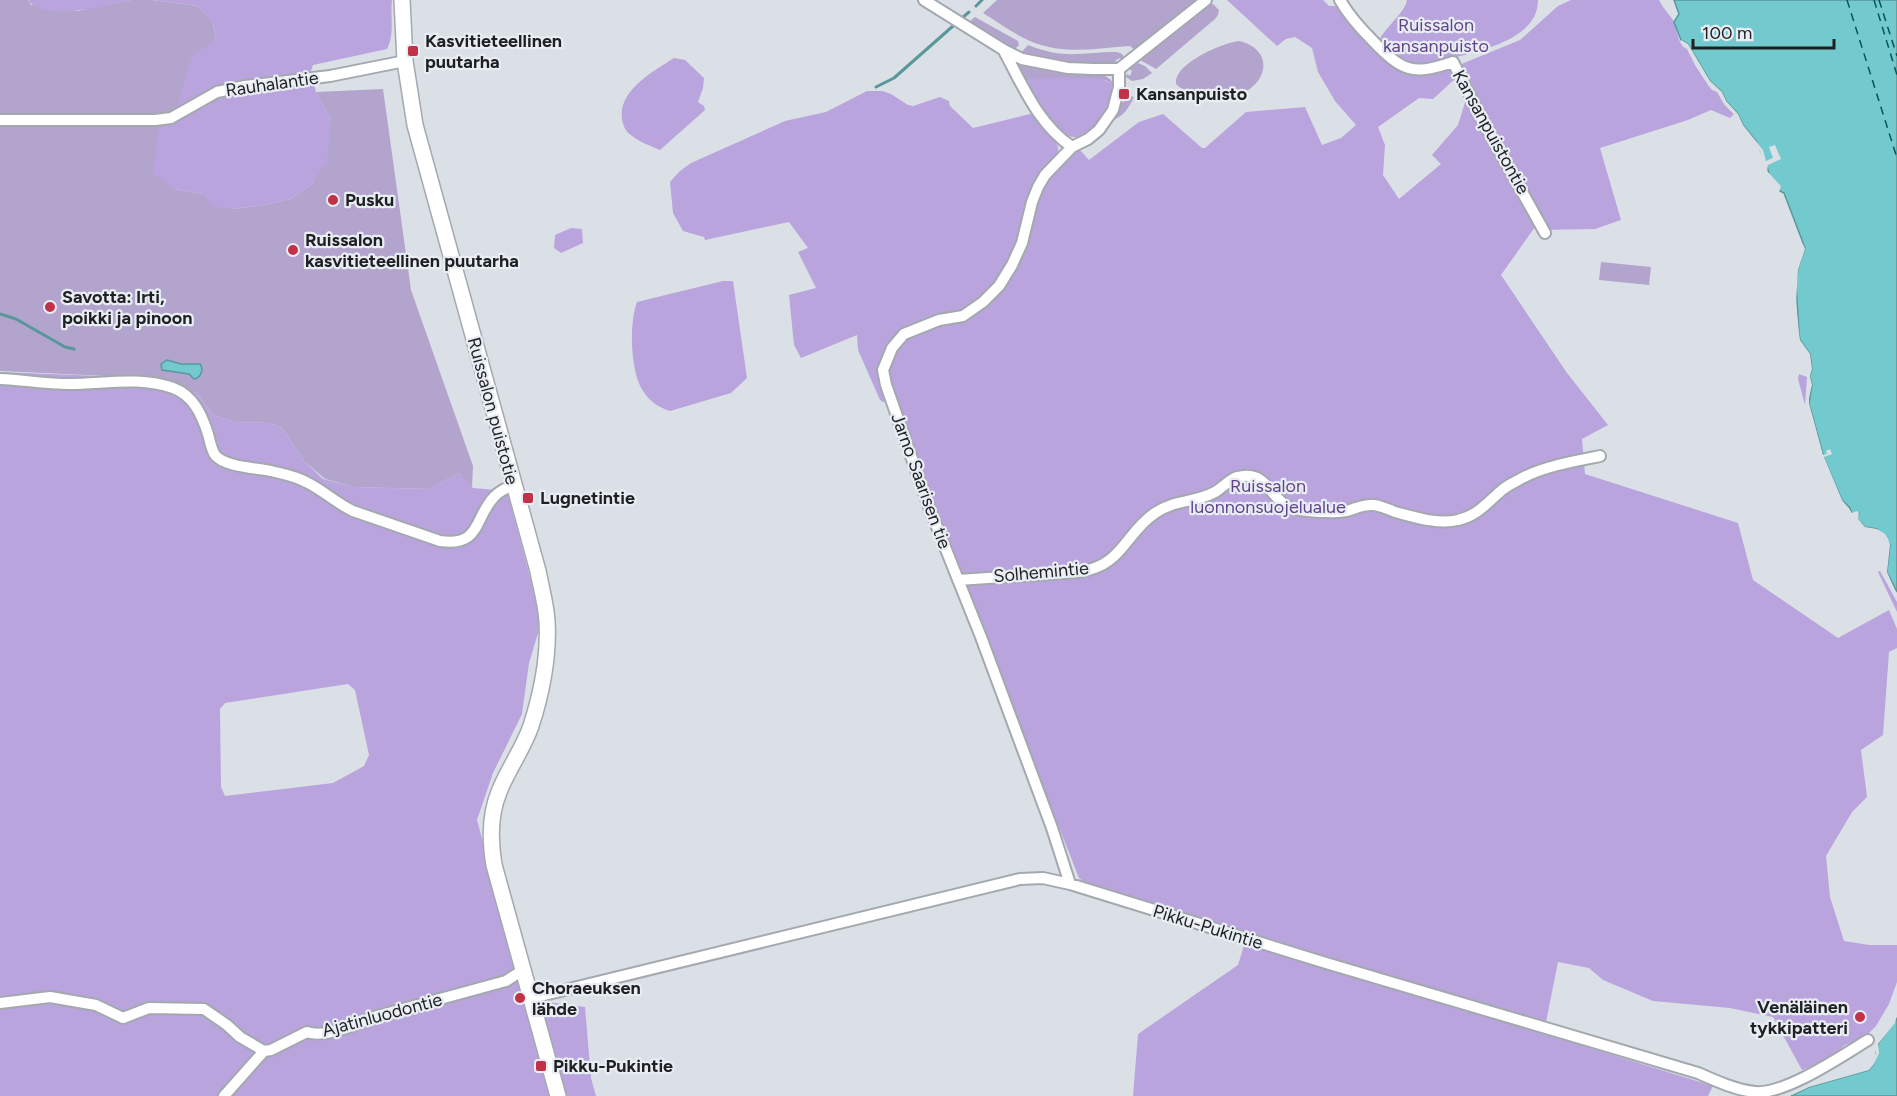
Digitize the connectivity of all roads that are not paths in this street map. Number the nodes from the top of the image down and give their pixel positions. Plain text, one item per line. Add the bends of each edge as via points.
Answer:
1 (402, 0) edge
2 (924, 0) edge
3 (1206, 0) edge
4 (1340, 0) edge
5 (1004, 50) junction
6 (405, 61) junction
7 (1119, 69) junction
8 (0, 120) edge
9 (1072, 147) junction
10 (1545, 233) dead end
11 (0, 379) edge
12 (1600, 456) dead end
13 (514, 485) junction
14 (958, 580) junction
15 (1070, 884) junction
16 (524, 970) junction
17 (532, 998) junction
18 (0, 1003) edge
19 (1868, 1040) dead end
20 (264, 1051) junction
21 (224, 1096) edge
22 (558, 1096) edge

1 - 6 street, Ruissalon puistotie
2 - 5 street
3 - 7 street
4 - 10 street, Kansanpuistontie via 1352,19 1397,63 1427,70 1453,62
5 - 7 street via 1049,66
5 - 9 street via 1040,116 1052,132
6 - 8 street, Rauhalantie via 217,92 171,118
6 - 13 street, Ruissalon puistotie via 415,125
7 - 9 street, Jarno Saarisen tie via 1116,104 1108,119 1088,139
9 - 14 street, Jarno Saarisen tie via 1038,187 1022,243 999,286 963,316 939,320 904,334 892,348 883,370 921,486
11 - 13 street via 69,384 132,380 173,388 200,412 212,449 221,461 290,475 341,506 440,541 459,541 470,535 494,497
12 - 14 street, Solhemintie via 1524,477 1481,510 1459,520 1440,522 1376,505 1362,505 1345,512 1289,508 1261,479 1239,477 1209,495 1177,502 1155,513 1112,559 1094,569
13 - 16 street, Ruissalon puistotie via 547,620 545,664 522,750 499,793 492,820 491,848
14 - 15 street, Jarno Saarisen tie
15 - 17 street, Pikku-Pukintie via 1043,878 1020,879
15 - 19 street, Pikku-Pukintie via 1754,1092 1791,1083
16 - 17 street, Ruissalon puistotie
16 - 20 street, Ajatinluodontie via 506,981 370,1018 355,1026 315,1035 307,1032
17 - 22 street, Ruissalon puistotie
18 - 20 street via 50,997 96,1005 123,1018 148,1008 204,1009
20 - 21 street, Ajatinluodontie

